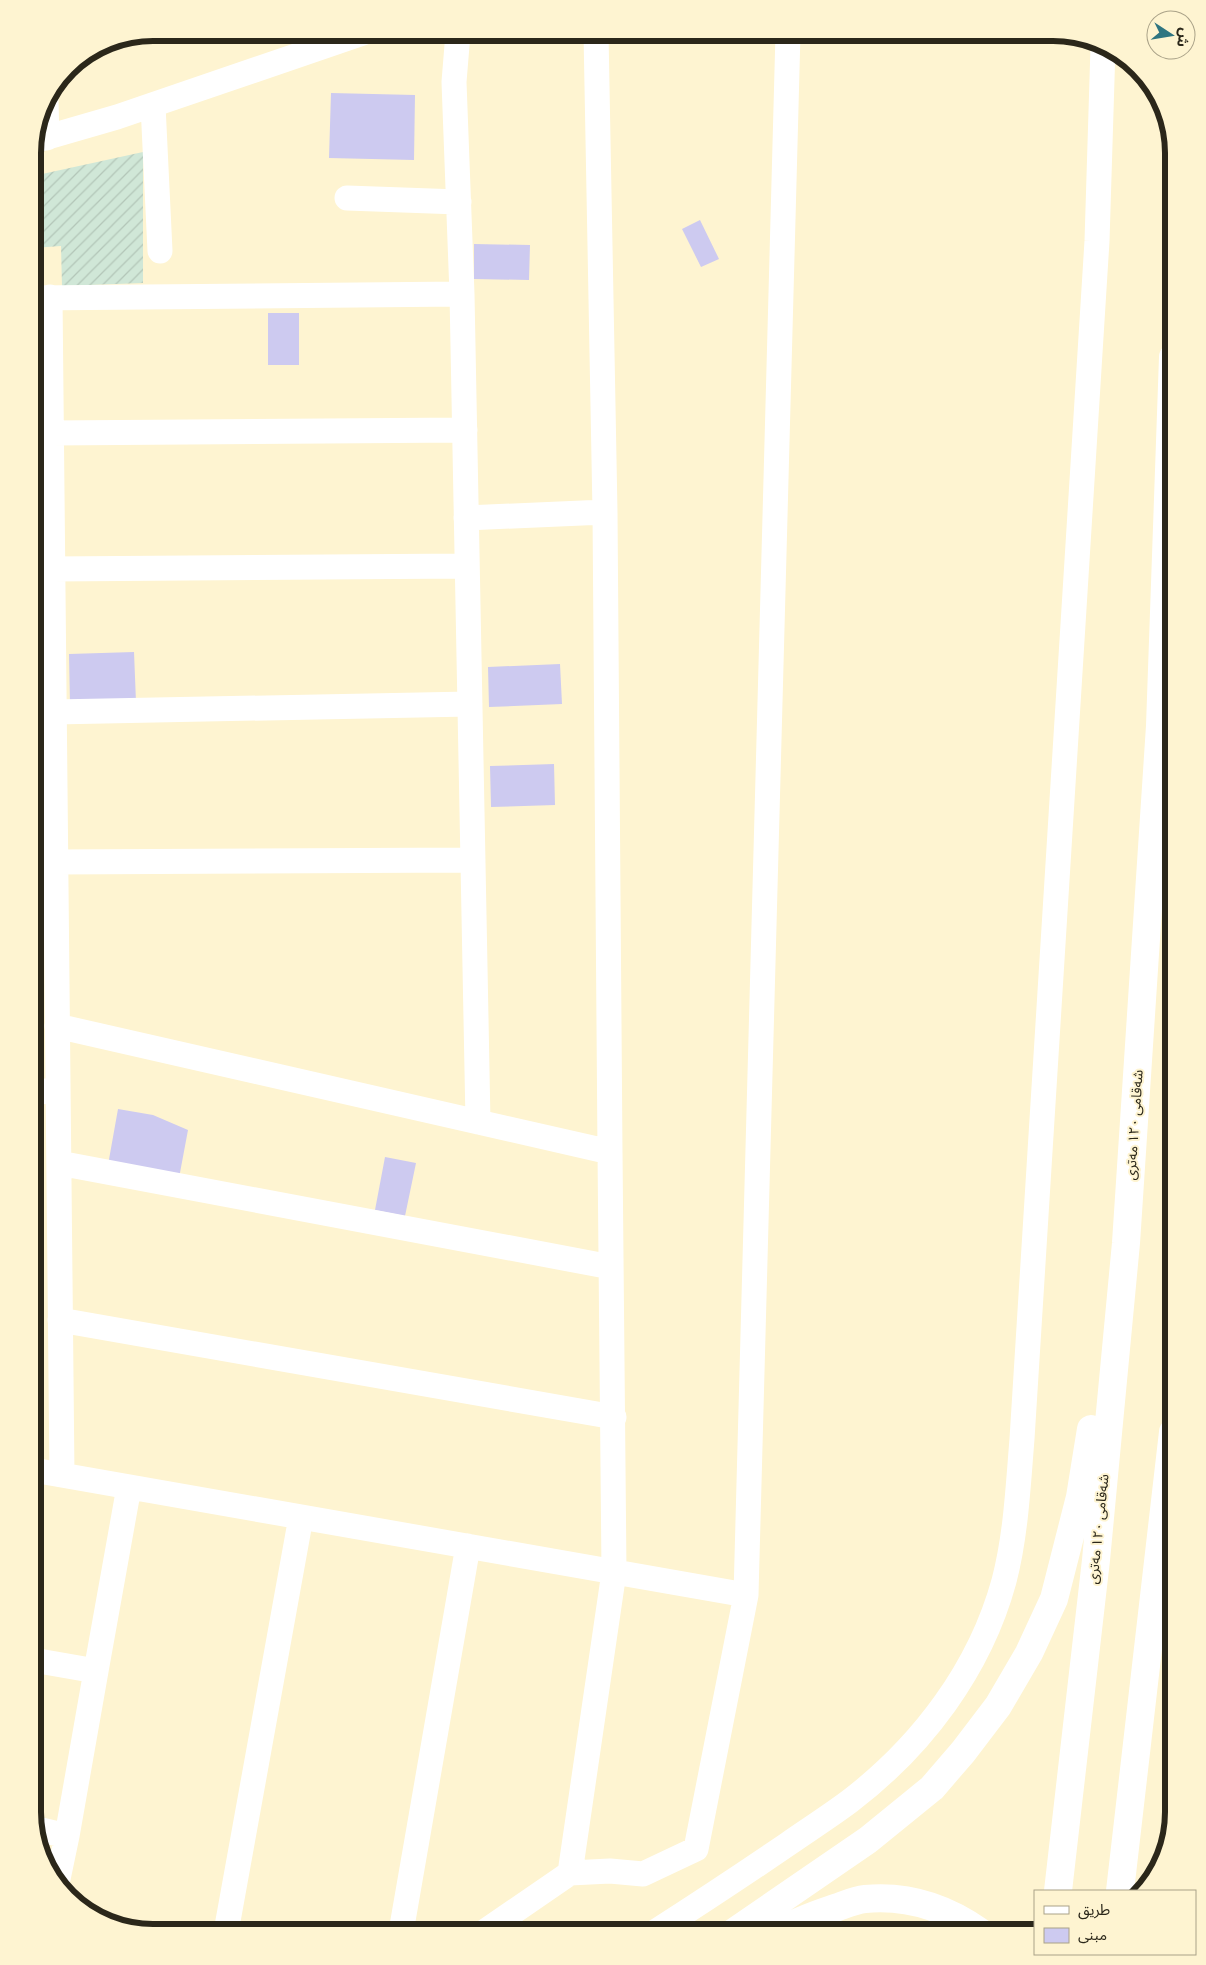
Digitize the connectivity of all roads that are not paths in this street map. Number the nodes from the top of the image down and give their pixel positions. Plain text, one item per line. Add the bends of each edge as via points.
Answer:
1 (340, 41) edge
2 (457, 41) edge
3 (596, 41) edge
4 (788, 41) edge
5 (1103, 53) edge
6 (153, 105) junction
7 (42, 139) edge
8 (347, 198) dead end
9 (459, 202) junction
10 (160, 251) dead end
11 (462, 294) junction
12 (42, 298) edge
13 (465, 430) junction
14 (51, 433) junction
15 (605, 512) junction
16 (466, 518) junction
17 (467, 566) junction
18 (52, 569) junction
19 (1165, 594) edge
20 (47, 696) edge
21 (470, 704) junction
22 (473, 860) junction
23 (56, 862) junction
24 (44, 898) edge
25 (57, 1026) junction
26 (41, 1091) edge
27 (58, 1094) junction
28 (478, 1122) junction
29 (610, 1152) junction
30 (59, 1163) junction
31 (1126, 1243) junction
32 (611, 1268) junction
33 (60, 1320) junction
34 (614, 1418) junction
35 (41, 1472) edge
36 (62, 1475) junction
37 (129, 1487) junction
38 (1165, 1508) edge
39 (301, 1517) junction
40 (468, 1546) junction
41 (614, 1572) junction
42 (746, 1595) junction
43 (41, 1662) edge
44 (96, 1671) junction
45 (43, 1831) edge
46 (67, 1836) junction
47 (59, 1873) edge
48 (570, 1873) junction
49 (1058, 1890) edge
50 (1120, 1890) edge
51 (227, 1924) edge
52 (403, 1924) edge
53 (496, 1924) edge
54 (668, 1924) edge
55 (746, 1924) edge
56 (796, 1924) edge
57 (969, 1924) edge

1 - 6 street
2 - 9 street via 454,82
3 - 15 street
4 - 42 street
5 - 54 street via 1097,241 1022,1439 1017,1506 1004,1581 982,1641 966,1672 947,1701 902,1755 850,1801
6 - 7 street
6 - 10 street
8 - 9 street
9 - 11 street
11 - 12 street
11 - 13 street
12 - 14 street
13 - 14 street
13 - 16 street
14 - 18 street
15 - 16 street
15 - 29 street
16 - 17 street
17 - 18 street
17 - 21 street
18 - 20 street
19 - 31 highway, شەقامی ١٢٠ مەتری via 1160,726
20 - 21 street
20 - 23 street
21 - 22 street
22 - 23 street
22 - 28 street
23 - 24 street
24 - 25 street
25 - 27 street
25 - 28 street
26 - 27 street
27 - 30 street
28 - 29 street
29 - 32 street
30 - 32 street
30 - 33 street
31 - 49 highway, شەقامی ١٢٠ مەتری via 1096,1560
31 - 55 highway via 1080,1497 1054,1599 1030,1654 998,1706 932,1788 868,1840
32 - 34 street
33 - 34 street
33 - 36 street
34 - 41 street
35 - 36 street
36 - 37 street
37 - 39 street
37 - 44 street
38 - 50 highway
39 - 40 street
39 - 51 street
40 - 41 street
40 - 52 street
41 - 42 street
41 - 48 street
42 - 48 street via 696,1849 643,1874 610,1871
43 - 44 street
44 - 46 street
45 - 46 street
46 - 47 street
48 - 53 street
56 - 57 highway via 863,1899 891,1898 936,1907

